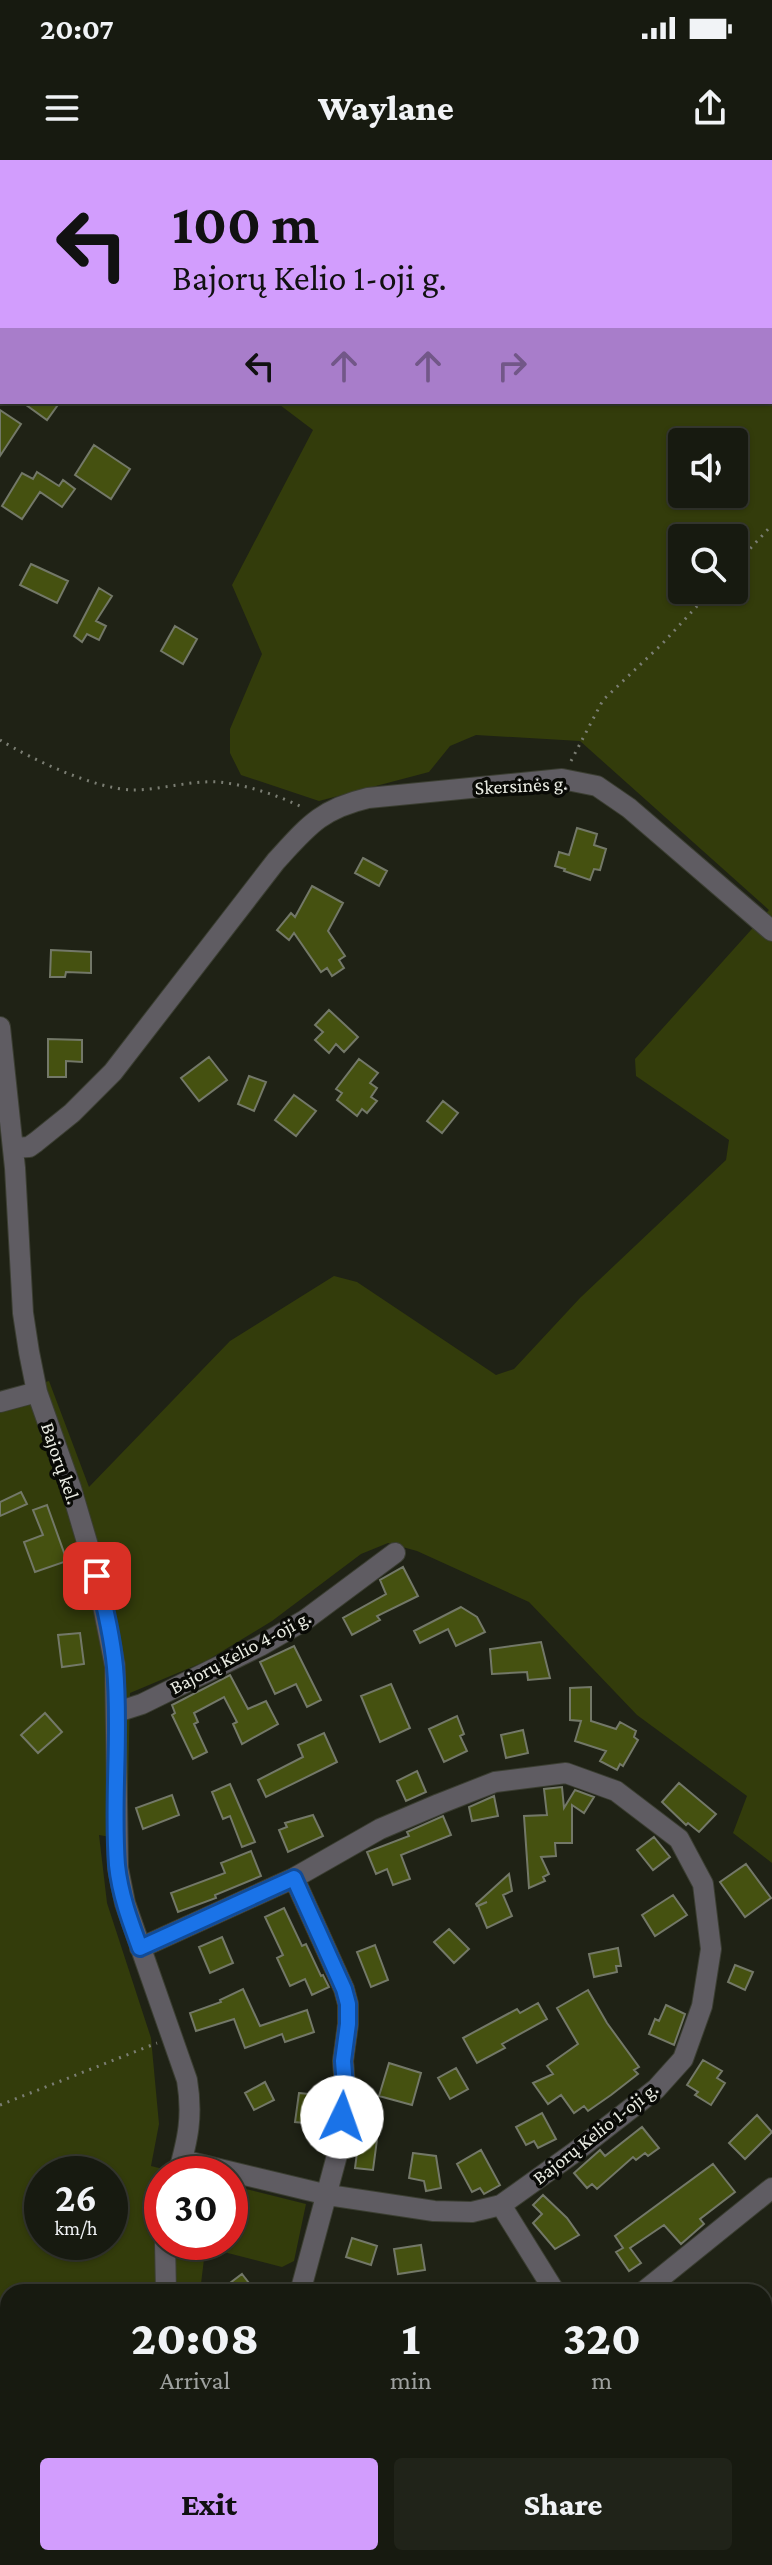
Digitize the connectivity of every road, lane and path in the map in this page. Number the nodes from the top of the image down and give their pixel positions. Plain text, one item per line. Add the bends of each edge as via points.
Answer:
1 (772, 525) edge
2 (748, 551) edge
3 (699, 604) edge
4 (0, 740) edge
5 (562, 779) junction
6 (319, 818) junction
7 (772, 931) edge
8 (0, 1027) edge
9 (10, 1161) edge
10 (37, 1392) junction
11 (0, 1402) edge
12 (395, 1553) dead end
13 (117, 1712) junction
14 (294, 1878) junction
15 (140, 1948) junction
16 (172, 2037) junction
17 (0, 2105) edge
18 (183, 2156) edge
19 (248, 2180) edge
20 (772, 2188) edge
21 (328, 2195) junction
22 (501, 2205) junction
23 (165, 2260) edge
24 (166, 2284) edge
25 (302, 2284) edge
26 (550, 2284) edge
27 (653, 2284) edge

1 - 2 path
3 - 5 path via 603,700
4 - 6 path via 85,779 131,790 218,782 279,796
5 - 6 street, Skersinės g. via 368,798 340,805
5 - 7 street, Skersinės g. via 597,786 629,808
6 - 9 street, Skersinės g. via 276,861 113,1072 72,1113
8 - 9 street, Bajorų kel.
9 - 10 street, Bajorų kel. via 23,1313
10 - 11 street
10 - 13 street, Bajorų kel. via 97,1576 115,1666
12 - 13 street, Bajorų Kelio 4-oji g. via 305,1620 260,1646
13 - 15 street, Bajorų kel. via 118,1868
14 - 15 street, Bajorų Kelio 1-oji g.
14 - 21 street via 348,2004 339,2148
14 - 22 street, Bajorų Kelio 1-oji g. via 380,1829 495,1782 566,1773 616,1791 679,1839 703,1884 711,1949 702,2006 683,2059 656,2089
15 - 16 street, Bajorų kel.
16 - 17 path
16 - 18 street, Bajorų kel. via 191,2106
19 - 21 street, Bajorų Kelio 1-oji g.
20 - 27 street
21 - 22 street, Bajorų Kelio 1-oji g. via 434,2211 472,2212
21 - 25 street
22 - 26 street
23 - 24 street

